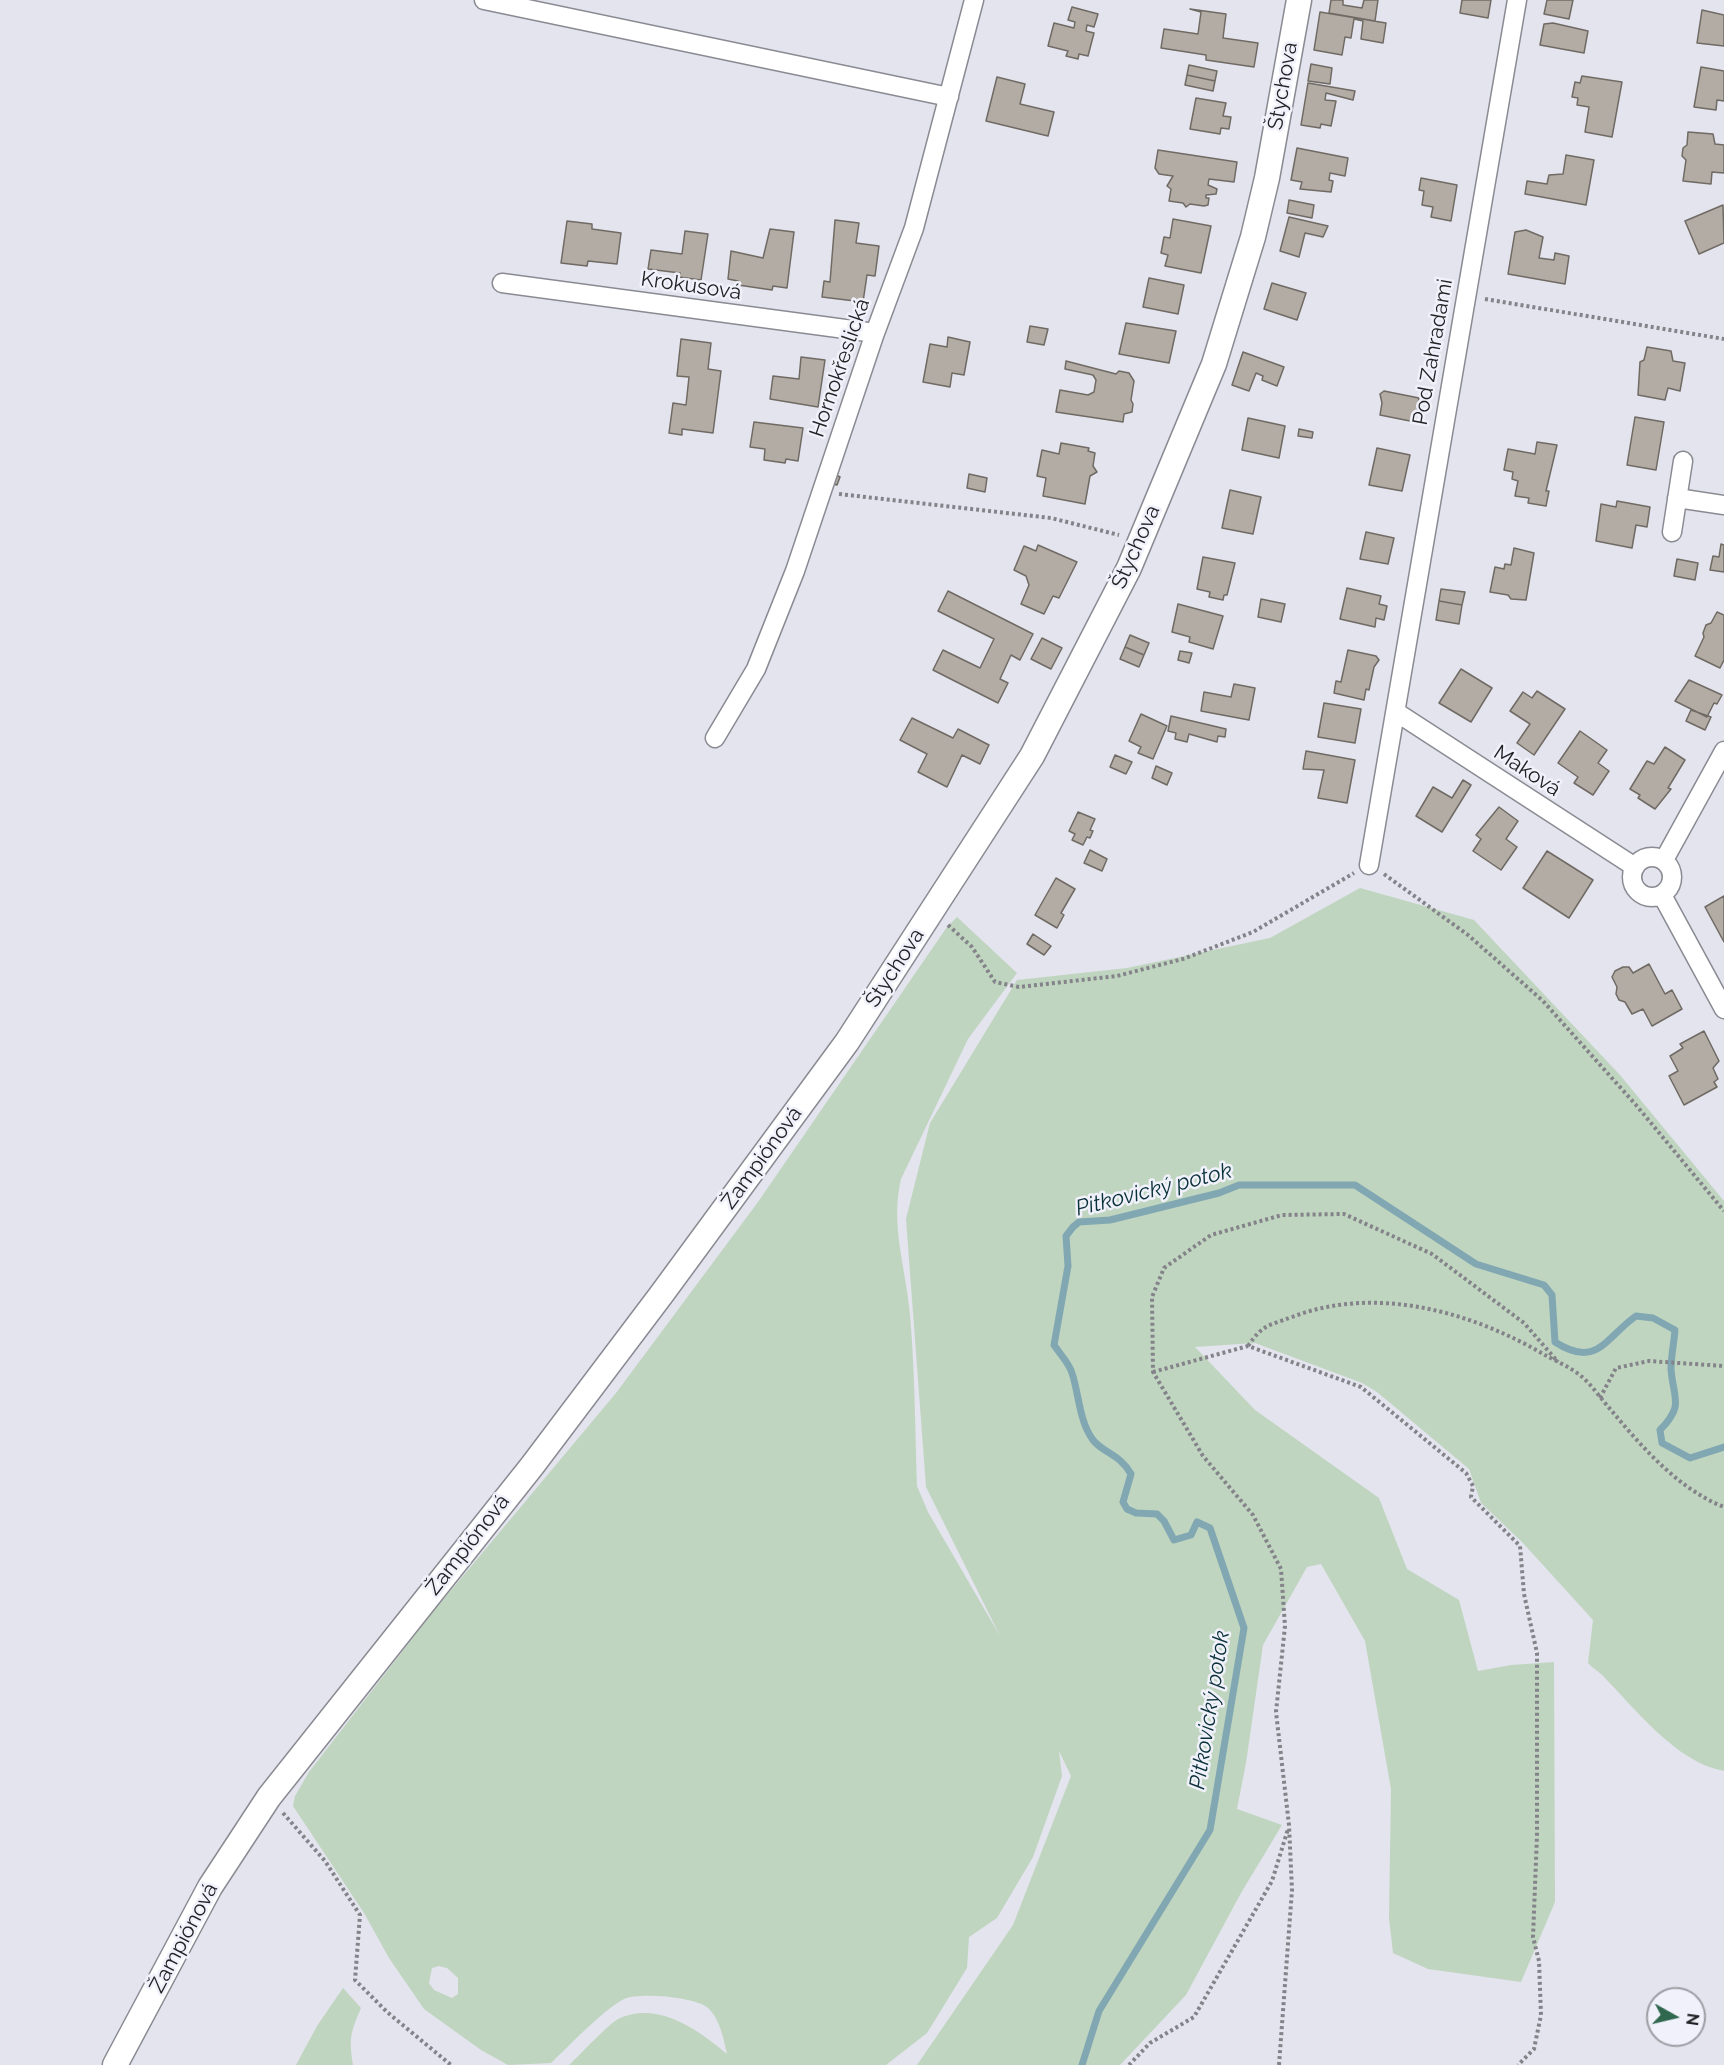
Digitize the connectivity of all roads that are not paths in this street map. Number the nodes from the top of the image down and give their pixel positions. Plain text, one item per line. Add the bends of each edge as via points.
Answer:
1 (484, 0) edge
2 (974, 0) edge
3 (1299, 0) edge
4 (1517, 0) edge
5 (949, 97) junction
6 (502, 283) dead end
7 (875, 333) junction
8 (1683, 461) dead end
9 (1677, 498) junction
10 (1724, 505) edge
11 (1672, 532) dead end
12 (1396, 712) junction
13 (715, 738) dead end
14 (1724, 751) edge
15 (1664, 860) junction
16 (1369, 865) road end
17 (1635, 867) junction
18 (1662, 894) junction
19 (1724, 1009) edge
20 (847, 1042) joint
21 (115, 2065) edge

1 - 5 street
2 - 5 street, Hornokřeslická
3 - 20 street, Štychova via 1253,237 1214,364 1129,568 1032,756
4 - 12 street, Pod Zahradami
5 - 7 street, Hornokřeslická via 914,228
6 - 7 street, Krokusová
7 - 13 street, Hornokřeslická via 795,571 756,669
8 - 9 street
9 - 10 street
9 - 11 street
12 - 16 street, Pod Zahradami
12 - 17 street, Maková
14 - 15 street
15 - 17 street via 1647,857
15 - 18 street via 1673,875
17 - 18 street via 1632,878 1640,893 1651,897
18 - 19 street
20 - 21 street, Žampiónová via 532,1466 269,1797 210,1887

